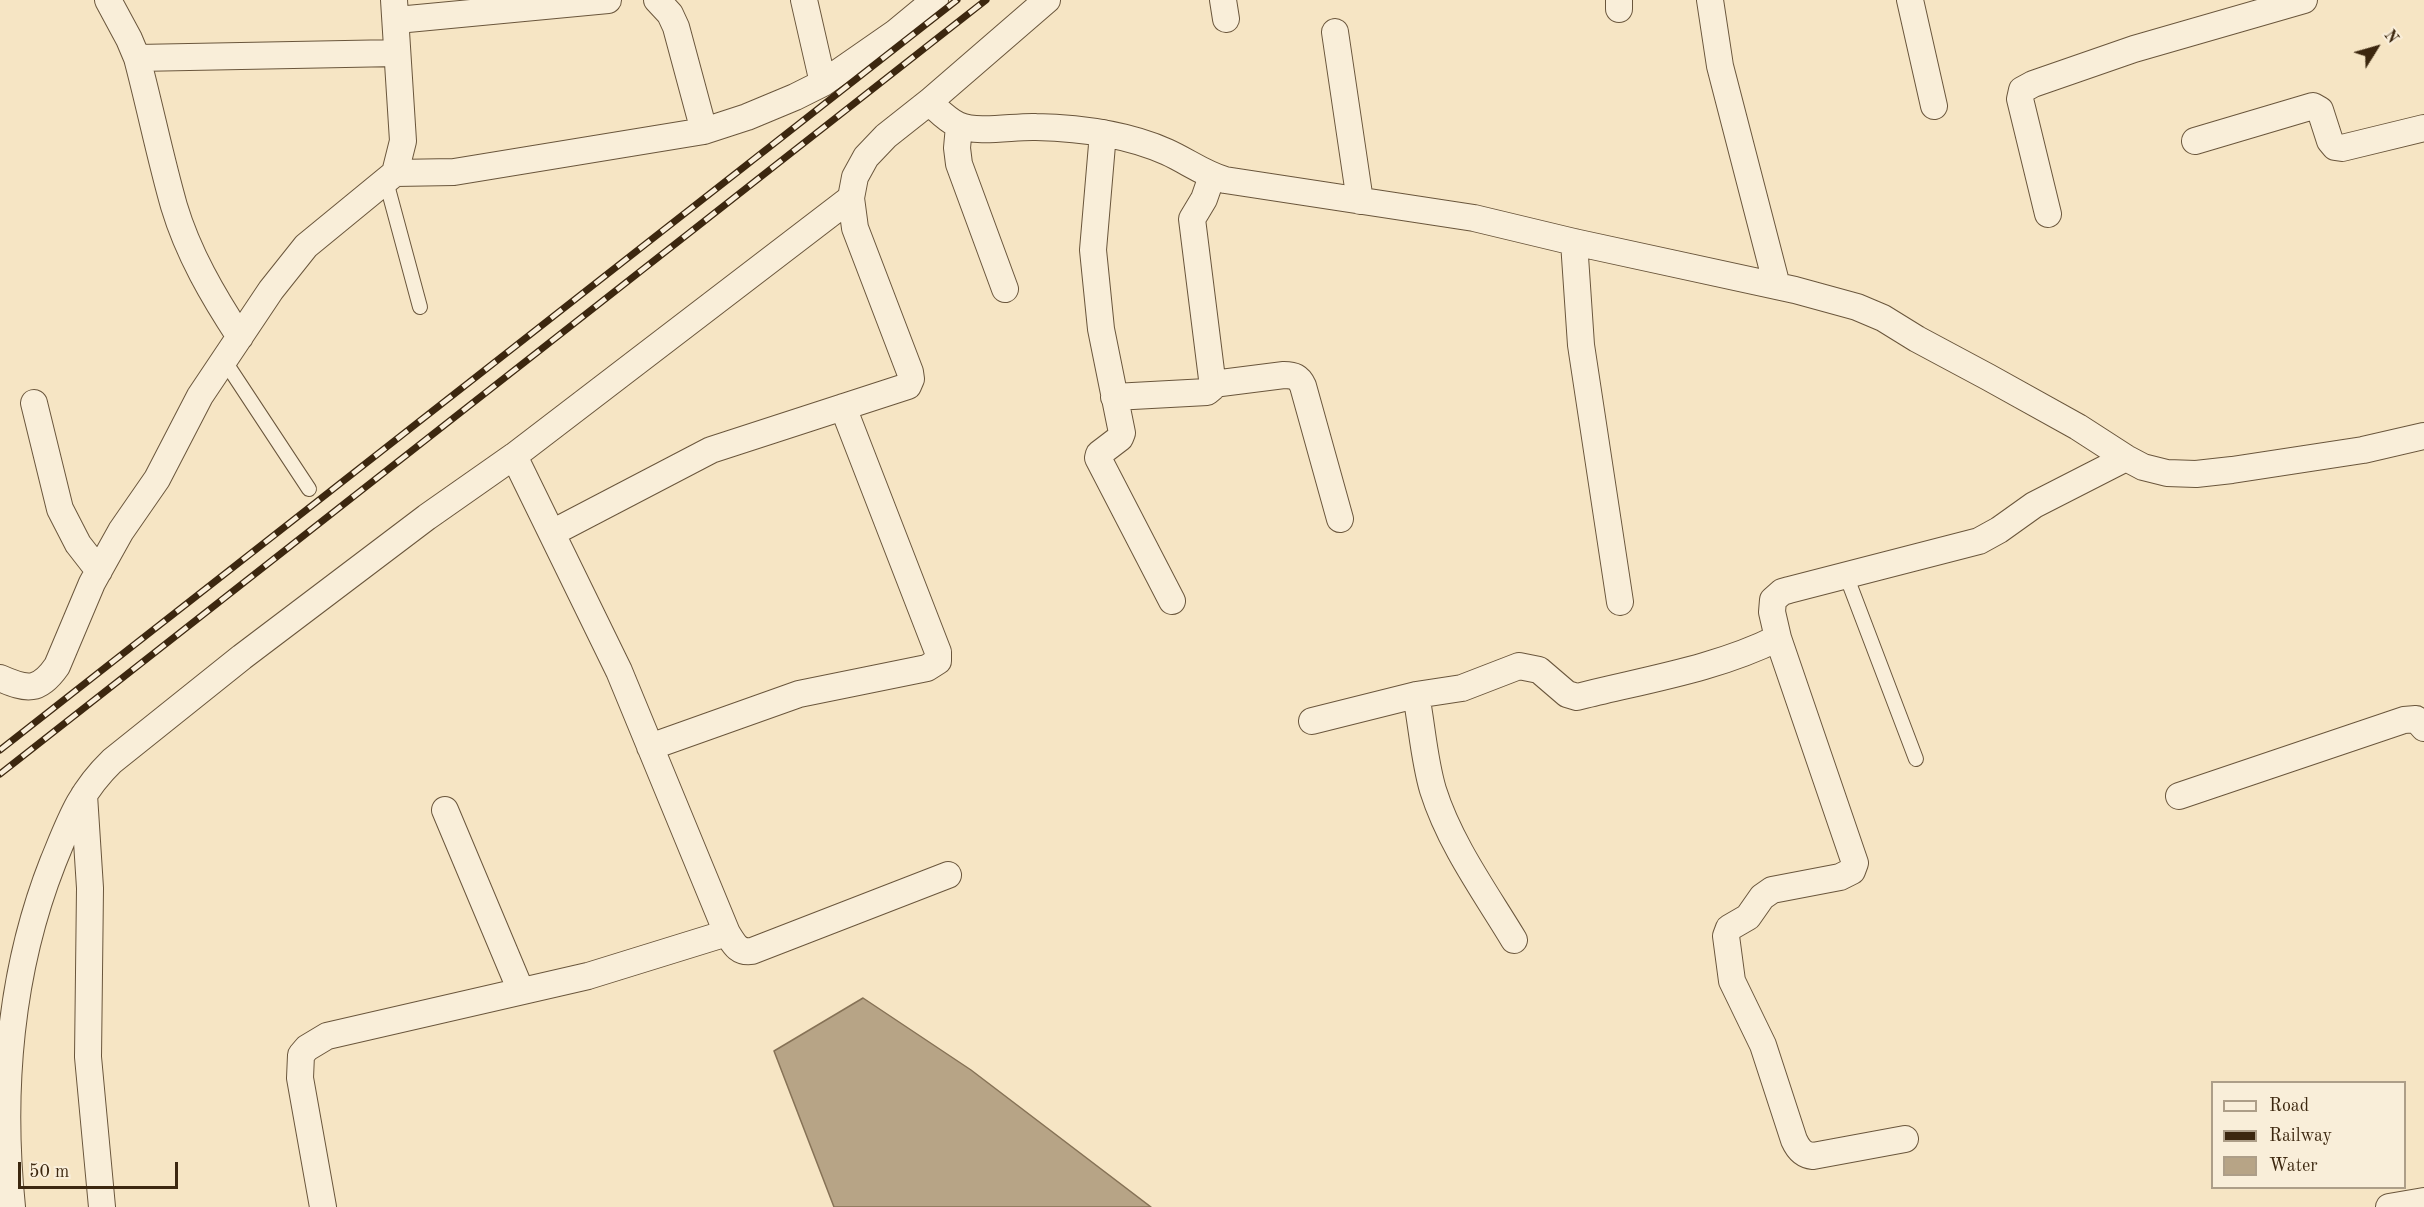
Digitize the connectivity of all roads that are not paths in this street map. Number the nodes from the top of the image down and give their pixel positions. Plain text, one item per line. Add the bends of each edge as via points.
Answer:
1 (108, 0) edge
2 (608, 0) edge
3 (657, 0) edge
4 (804, 0) edge
5 (935, 0) edge
6 (1047, 0) edge
7 (1710, 0) edge
8 (1910, 0) edge
9 (2304, 0) edge
10 (396, 10) edge
11 (1335, 32) dead end
12 (397, 53) junction
13 (137, 58) junction
14 (823, 83) junction
15 (929, 102) junction
16 (1934, 106) dead end
17 (959, 126) junction
18 (2424, 128) edge
19 (704, 131) junction
20 (1103, 133) junction
21 (2195, 141) dead end
22 (1212, 176) junction
23 (391, 177) junction
24 (851, 198) junction
25 (1360, 201) junction
26 (2048, 214) dead end
27 (1574, 243) junction
28 (1777, 286) junction
29 (1005, 289) dead end
30 (420, 307) dead end
31 (240, 337) junction
32 (224, 360) junction
33 (1213, 384) junction
34 (1114, 397) junction
35 (34, 403) dead end
36 (843, 407) junction
37 (2424, 436) edge
38 (514, 456) junction
39 (2126, 458) junction
40 (309, 489) dead end
41 (1340, 519) dead end
42 (552, 532) junction
43 (99, 571) junction
44 (1846, 575) junction
45 (1172, 601) dead end
46 (1620, 602) dead end
47 (1778, 638) junction
48 (0, 678) edge
49 (1416, 695) junction
50 (1312, 721) dead end
51 (2424, 728) edge
52 (650, 747) junction
53 (1916, 759) dead end
54 (84, 792) junction
55 (2179, 796) dead end
56 (445, 810) dead end
57 (948, 875) dead end
58 (727, 933) junction
59 (1514, 940) dead end
60 (520, 991) junction
61 (1905, 1139) dead end
62 (2424, 1201) edge
63 (12, 1207) edge
64 (102, 1207) edge
65 (323, 1207) edge
66 (2389, 1207) edge

1 - 13 street
2 - 10 street
3 - 19 street via 676,27
4 - 14 street
5 - 14 street
6 - 15 street
7 - 28 street via 1720,66
8 - 16 street
9 - 26 street via 2134,49 2022,90 2020,99
10 - 12 street
11 - 25 street
12 - 13 street
12 - 23 street via 403,141
13 - 31 street via 175,207 212,295
14 - 19 street via 747,117
15 - 17 street
15 - 24 street via 866,157 855,177
17 - 20 street
17 - 29 street via 959,164
18 - 21 street via 2335,147 2320,110 2313,106
19 - 23 street via 454,172
20 - 22 street via 1167,152
20 - 34 street via 1093,250 1101,329
22 - 25 street
22 - 33 street via 1191,219
23 - 30 lane
23 - 31 street via 306,246
24 - 36 street via 855,228 911,383 904,389
24 - 38 street
25 - 27 street via 1474,218
27 - 28 street
27 - 46 street via 1581,345
28 - 39 street via 1857,307 1883,318
31 - 32 street
32 - 40 lane
32 - 43 street via 200,396 157,479
33 - 34 street via 1207,392
33 - 41 street via 1284,375 1298,377
34 - 45 street via 1122,435 1098,458
35 - 43 street via 60,509 68,528
36 - 42 street via 711,450
36 - 52 street via 938,652 938,661 927,668 799,694
37 - 39 street via 2363,450 2196,474 2143,467
38 - 42 street
38 - 54 street via 242,657 112,761
39 - 44 street via 2034,505 1979,541
42 - 52 street via 610,652
43 - 48 street via 51,676 32,688
44 - 47 street via 1777,596 1772,612
44 - 53 lane
47 - 49 street via 1731,659 1577,697 1567,694 1539,670 1519,666 1462,688
47 - 61 street via 1855,863 1852,871 1840,877 1772,890 1750,914 1729,928 1726,936 1732,981 1763,1046 1801,1152 1813,1156
49 - 50 street
49 - 59 street via 1433,788 1443,817
51 - 55 street via 2416,719 2404,720
52 - 58 street
54 - 63 street via 37,903 12,995 3,1105
54 - 64 street via 90,888 88,1057
56 - 60 street
57 - 58 street via 752,951 740,951
58 - 60 street via 588,976
60 - 65 street via 327,1036 307,1048 301,1055 300,1078
62 - 66 street

